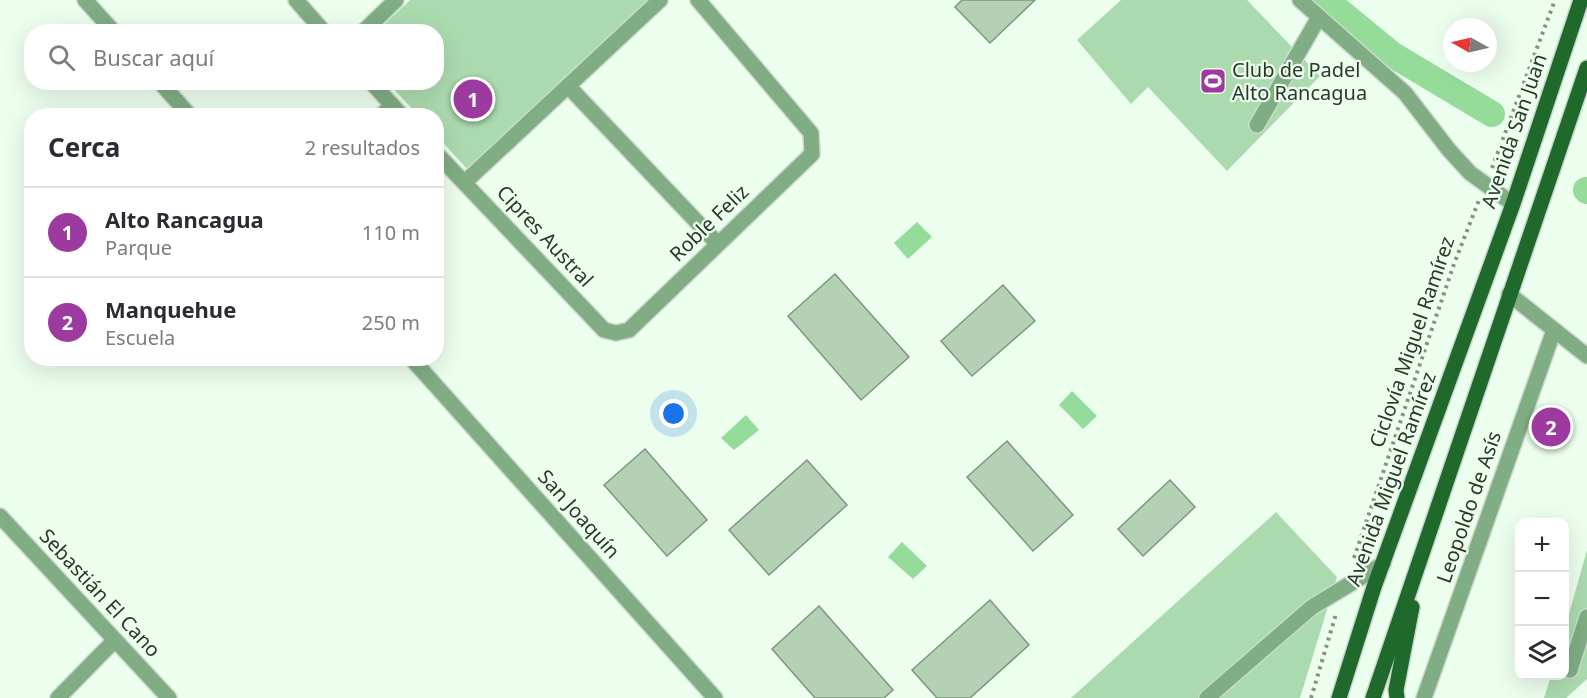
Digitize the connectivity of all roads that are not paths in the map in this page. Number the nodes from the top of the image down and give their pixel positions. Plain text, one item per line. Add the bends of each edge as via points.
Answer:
1 (85, 0) edge
2 (296, 0) edge
3 (396, 0) edge
4 (660, 0) edge
5 (698, 0) edge
6 (1300, 0) edge
7 (1581, 0) edge
8 (1319, 16) junction
9 (107, 24) edge
10 (317, 24) edge
11 (371, 24) edge
12 (1587, 68) edge
13 (568, 86) junction
14 (167, 90) edge
15 (376, 90) edge
16 (183, 108) edge
17 (388, 108) edge
18 (1257, 125) dead end
19 (444, 161) edge
20 (465, 182) junction
21 (1513, 204) junction
22 (718, 244) junction
23 (1486, 276) joint
24 (1509, 294) junction
25 (629, 330) joint
26 (1554, 330) junction
27 (1587, 356) edge
28 (418, 366) edge
29 (0, 516) edge
30 (1424, 546) junction
31 (1383, 564) junction
32 (1587, 617) edge
33 (115, 639) junction
34 (1570, 670) dead end
35 (58, 698) edge
36 (169, 698) edge
37 (715, 698) edge
38 (1207, 698) edge
39 (1339, 698) edge
40 (1373, 698) edge
41 (1396, 698) edge
42 (1424, 698) edge

1 - 9 street
2 - 10 street
3 - 11 street
4 - 13 street
5 - 22 street, Roble Feliz via 811,133 813,144 812,154
6 - 8 street
7 - 21 main road, Avenida San Juan
8 - 18 street
8 - 21 street via 1405,93 1449,150
12 - 24 main road
13 - 20 street
13 - 22 street
14 - 16 street
15 - 17 street
19 - 20 street, Cipres Austral
20 - 25 street, Cipres Austral via 604,330
21 - 23 main road, Avenida San Juan
22 - 25 street, Roble Feliz
23 - 31 main road, Avenida Miguel Ramírez
24 - 26 street
24 - 30 main road
26 - 27 street
26 - 42 street, Leopoldo de Asís
28 - 37 street, San Joaquín
29 - 33 street, Sebastián El Cano
30 - 40 main road
30 - 41 main road
31 - 38 street via 1312,607
31 - 39 main road, Avenida Miguel Ramírez
32 - 34 street
33 - 35 street
33 - 36 street, Sebastián El Cano

